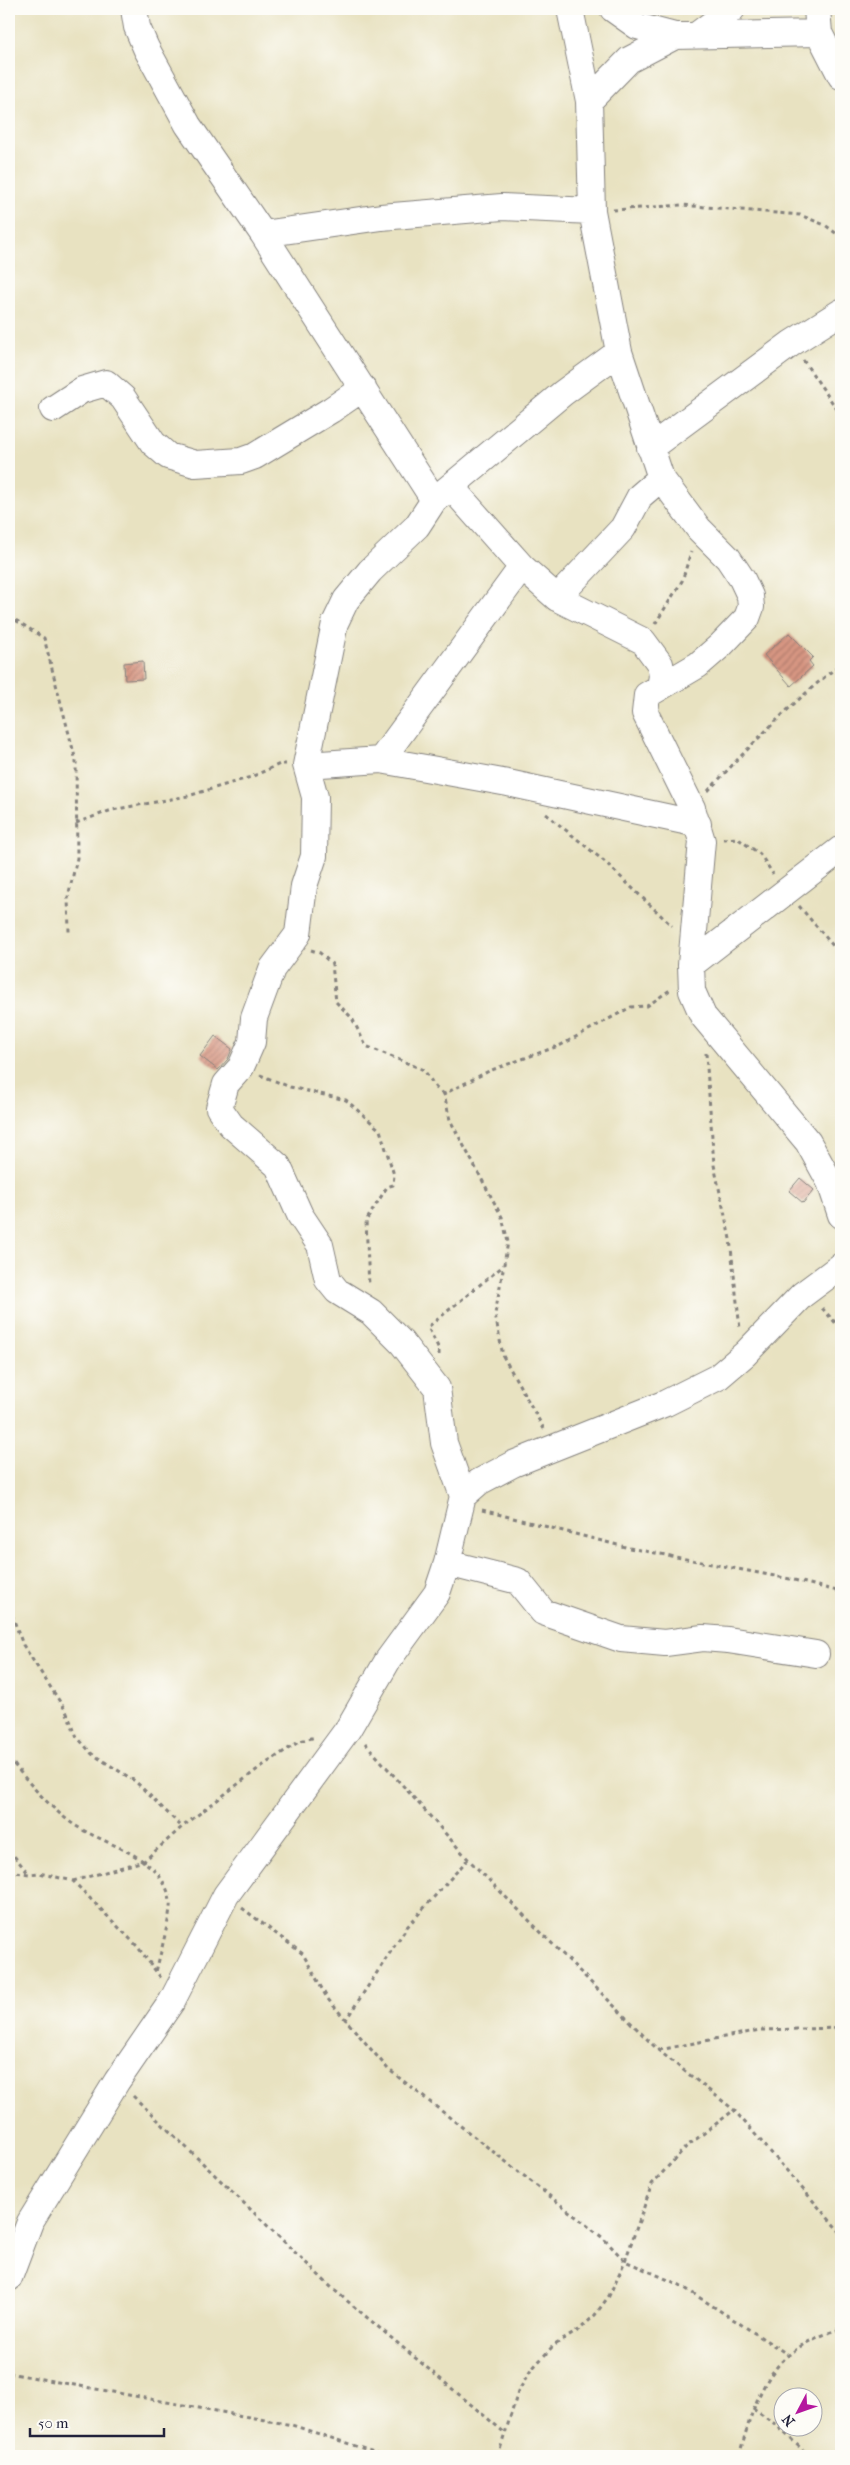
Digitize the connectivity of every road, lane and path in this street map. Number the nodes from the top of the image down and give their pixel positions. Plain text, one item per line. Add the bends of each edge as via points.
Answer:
1 (134, 9) edge
2 (570, 9) edge
3 (613, 9) edge
4 (732, 9) edge
5 (818, 21) edge
6 (686, 36) junction
7 (841, 76) edge
8 (589, 101) junction
9 (592, 211) junction
10 (263, 234) junction
11 (841, 237) edge
12 (841, 312) edge
13 (792, 343) junction
14 (619, 352) junction
15 (363, 388) junction
16 (836, 406) junction
17 (53, 409) dead end
18 (841, 409) edge
19 (841, 415) edge
20 (650, 448) junction
21 (661, 478) junction
22 (443, 493) junction
23 (699, 529) junction
24 (522, 567) junction
25 (557, 598) junction
26 (9, 616) edge
27 (644, 641) junction
28 (841, 664) edge
29 (660, 686) junction
30 (380, 760) junction
31 (306, 765) junction
32 (545, 813) dead end
33 (695, 816) junction
34 (76, 823) junction
35 (841, 849) edge
36 (68, 932) dead end
37 (291, 942) junction
38 (692, 959) junction
39 (703, 1016) junction
40 (241, 1067) junction
41 (444, 1094) junction
42 (841, 1215) edge
43 (504, 1266) junction
44 (841, 1266) edge
45 (802, 1295) junction
46 (371, 1312) junction
47 (841, 1330) edge
48 (745, 1354) junction
49 (436, 1388) junction
50 (550, 1449) junction
51 (461, 1500) junction
52 (447, 1563) junction
53 (841, 1592) edge
54 (9, 1607) edge
55 (816, 1654) dead end
56 (345, 1733) junction
57 (9, 1758) edge
58 (182, 1826) junction
59 (9, 1850) edge
60 (468, 1859) junction
61 (144, 1861) junction
62 (9, 1871) edge
63 (30, 1874) junction
64 (73, 1881) junction
65 (226, 1896) junction
66 (156, 1972) junction
67 (172, 2001) junction
68 (345, 2021) junction
69 (841, 2028) edge
70 (658, 2050) junction
71 (117, 2081) junction
72 (734, 2110) junction
73 (841, 2233) edge
74 (625, 2261) junction
75 (9, 2278) edge
76 (841, 2329) edge
77 (788, 2354) junction
78 (9, 2372) edge
79 (752, 2409) junction
80 (505, 2433) junction
81 (386, 2456) edge
82 (498, 2456) edge
83 (739, 2456) edge
84 (812, 2456) edge

1 - 10 street via 146,48 188,126
2 - 8 street
3 - 6 street via 637,26
4 - 6 street
5 - 6 street
5 - 7 street
6 - 8 street via 629,60
8 - 9 street
9 - 10 street via 502,207 381,217
9 - 11 path via 682,205 800,215 825,225
9 - 14 street
10 - 15 street
12 - 13 street
13 - 16 path
13 - 20 street
14 - 20 street
14 - 22 street via 563,392
15 - 17 street via 255,456 241,461 196,464 168,456 153,443 123,398 106,383 82,390
15 - 22 street
16 - 18 path
16 - 19 path
20 - 21 street
21 - 23 street
21 - 25 street via 640,496 623,528
22 - 24 street
22 - 31 street via 416,526 364,578 346,600 334,623
23 - 27 path via 682,581
23 - 29 street via 728,558 750,596 751,607 747,618 698,665
24 - 25 street
24 - 30 street
25 - 27 street
26 - 34 path via 44,638 76,761
27 - 29 street via 660,664
28 - 33 path via 743,753
29 - 33 street via 647,695 645,713
30 - 31 street
30 - 33 street
31 - 34 path via 280,764 251,778 188,796 112,810
31 - 37 street via 315,797 314,856 304,886 298,934
32 - 38 path via 662,915
33 - 38 street via 702,840
34 - 36 path via 77,858 68,897
35 - 38 street
37 - 40 street via 272,969 254,1018 252,1042
37 - 41 path via 320,954 332,964 336,1002 352,1018 366,1046 424,1070
38 - 39 street via 692,991
38 - 41 path via 686,979 647,1006 631,1006 561,1045 490,1072
39 - 42 street via 808,1142 830,1182
39 - 48 path via 714,1165 730,1239 740,1335
40 - 46 street via 226,1084 219,1108 231,1125 278,1166 300,1215 320,1245 328,1280 337,1291
40 - 46 path via 290,1087 346,1100 380,1130 394,1174 393,1184 387,1187 366,1221
41 - 43 path via 450,1120 502,1217 508,1242
43 - 49 path via 428,1327 439,1349
43 - 50 path via 495,1314 502,1356 543,1424
44 - 45 street
45 - 47 path via 820,1306
45 - 48 street
46 - 49 street via 402,1342
48 - 50 street via 718,1377 666,1404
49 - 51 street via 444,1443
50 - 51 street via 488,1477
51 - 52 street
51 - 53 path via 629,1548
52 - 55 street via 518,1581 543,1612 621,1639 665,1644 703,1638
52 - 56 street via 437,1593 388,1660
54 - 58 path via 23,1645 66,1711 77,1737 92,1754 135,1781
56 - 58 path via 300,1741
56 - 60 path via 366,1744
56 - 65 street
57 - 61 path via 24,1778 72,1823
58 - 61 path
59 - 63 path
60 - 68 path via 407,1928
60 - 70 path
61 - 64 path
61 - 66 path via 164,1882 170,1902
62 - 63 path
63 - 64 path via 40,1873
64 - 66 path via 137,1946
65 - 67 street
65 - 68 path via 302,1954 327,1998
66 - 67 path
67 - 71 street
68 - 74 path via 388,2069 603,2238
69 - 70 path via 760,2030
70 - 72 path
71 - 75 street via 30,2222
71 - 80 path via 332,2289
72 - 73 path
72 - 74 path via 686,2147 652,2184
74 - 77 path via 680,2285
74 - 80 path via 609,2296 595,2315 554,2346 531,2370 518,2392
76 - 77 path via 827,2332
77 - 79 path via 768,2375
78 - 81 path via 292,2425
79 - 83 path
79 - 84 path
80 - 82 path

